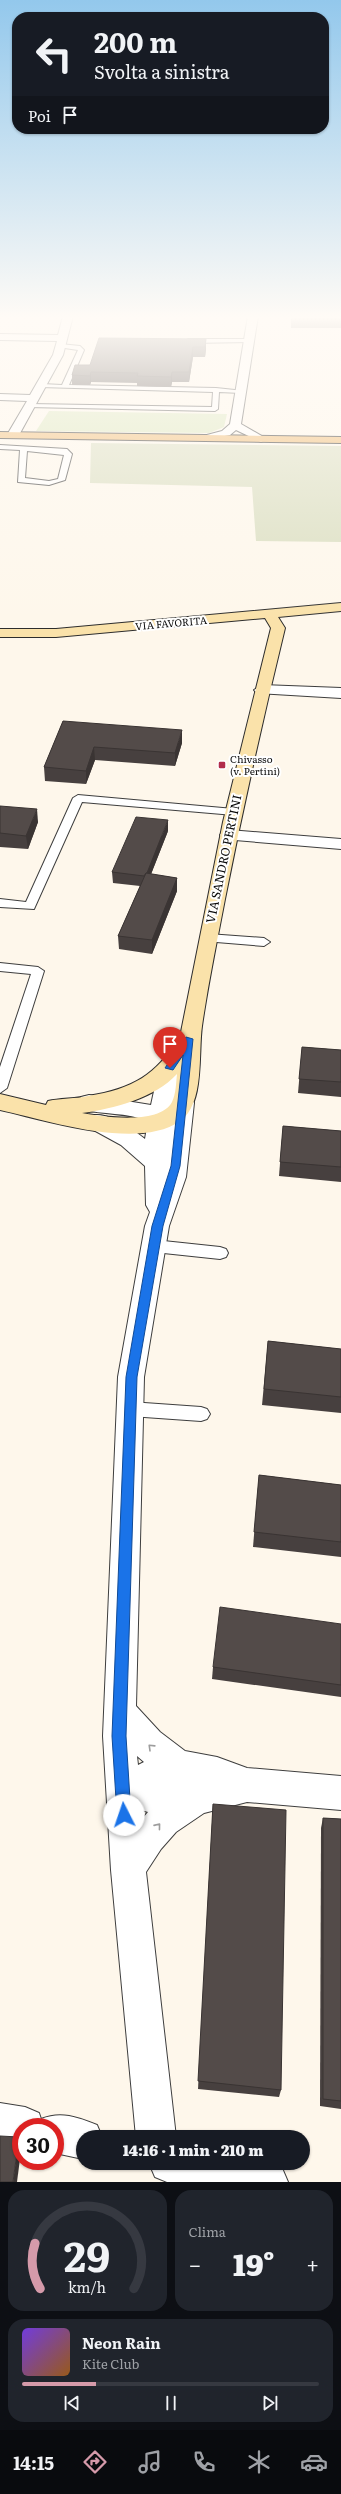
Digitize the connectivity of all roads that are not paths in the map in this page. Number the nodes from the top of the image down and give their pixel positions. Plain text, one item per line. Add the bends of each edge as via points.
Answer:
1 (23, 418) edge
2 (238, 418) edge
3 (237, 431) junction
4 (0, 435) edge
5 (13, 436) junction
6 (341, 440) edge
7 (0, 447) edge
8 (23, 448) junction
9 (341, 607) edge
10 (270, 614) junction
11 (0, 633) edge
12 (262, 690) junction
13 (341, 694) edge
14 (234, 812) junction
15 (229, 835) junction
16 (341, 844) edge
17 (0, 903) edge
18 (208, 938) junction
19 (264, 942) dead end
20 (0, 967) edge
21 (189, 1039) junction
22 (170, 1068) junction
23 (0, 1088) edge
24 (0, 1102) edge
25 (94, 1113) junction
26 (165, 1122) junction
27 (156, 1163) junction
28 (156, 1236) junction
29 (220, 1253) dead end
30 (130, 1409) junction
31 (201, 1414) dead end
32 (120, 1712) junction
33 (183, 1768) junction
34 (247, 1785) junction
35 (122, 1789) junction
36 (341, 1793) edge
37 (198, 1798) junction
38 (128, 1870) junction
39 (0, 2122) edge
40 (12, 2124) edge
41 (155, 2130) edge
42 (64, 2135) edge
43 (76, 2138) edge
44 (205, 2170) edge
45 (268, 2182) edge

1 - 5 street
2 - 3 street
3 - 5 main road via 207,438
3 - 6 main road via 261,439
4 - 5 main road
7 - 8 lane
8 - 8 lane via 25,454 21,480 48,483 61,480 68,454 54,449
9 - 10 street, VIA FAVORITA
10 - 11 street, VIA FAVORITA via 56,633
10 - 12 street, VIA SANDRO PERTINI via 278,628
12 - 13 street
12 - 14 street, VIA SANDRO PERTINI
14 - 15 street, VIA SANDRO PERTINI
14 - 17 lane via 78,798 30,906
15 - 16 street
15 - 18 street, VIA SANDRO PERTINI
18 - 19 lane
18 - 21 street, VIA SANDRO PERTINI
20 - 23 lane via 38,972
21 - 22 street
21 - 26 street, VIA SANDRO PERTINI via 183,1103
22 - 25 street via 134,1090 113,1099
22 - 26 street
24 - 25 street
25 - 26 street via 134,1107
25 - 27 street via 132,1139
26 - 27 street
26 - 28 street via 174,1177
27 - 28 street
28 - 29 lane
28 - 30 street via 131,1377
30 - 31 lane
30 - 32 street
33 -> 32 street via 162,1758
32 - 35 street
33 - 34 street via 222,1773
33 - 35 street via 163,1771
34 - 36 street
34 - 37 street
35 - 37 street via 156,1796
35 - 38 street
38 -> 37 street via 147,1839 165,1817
38 - 41 street
39 - 40 street
42 - 43 street
44 - 45 street

